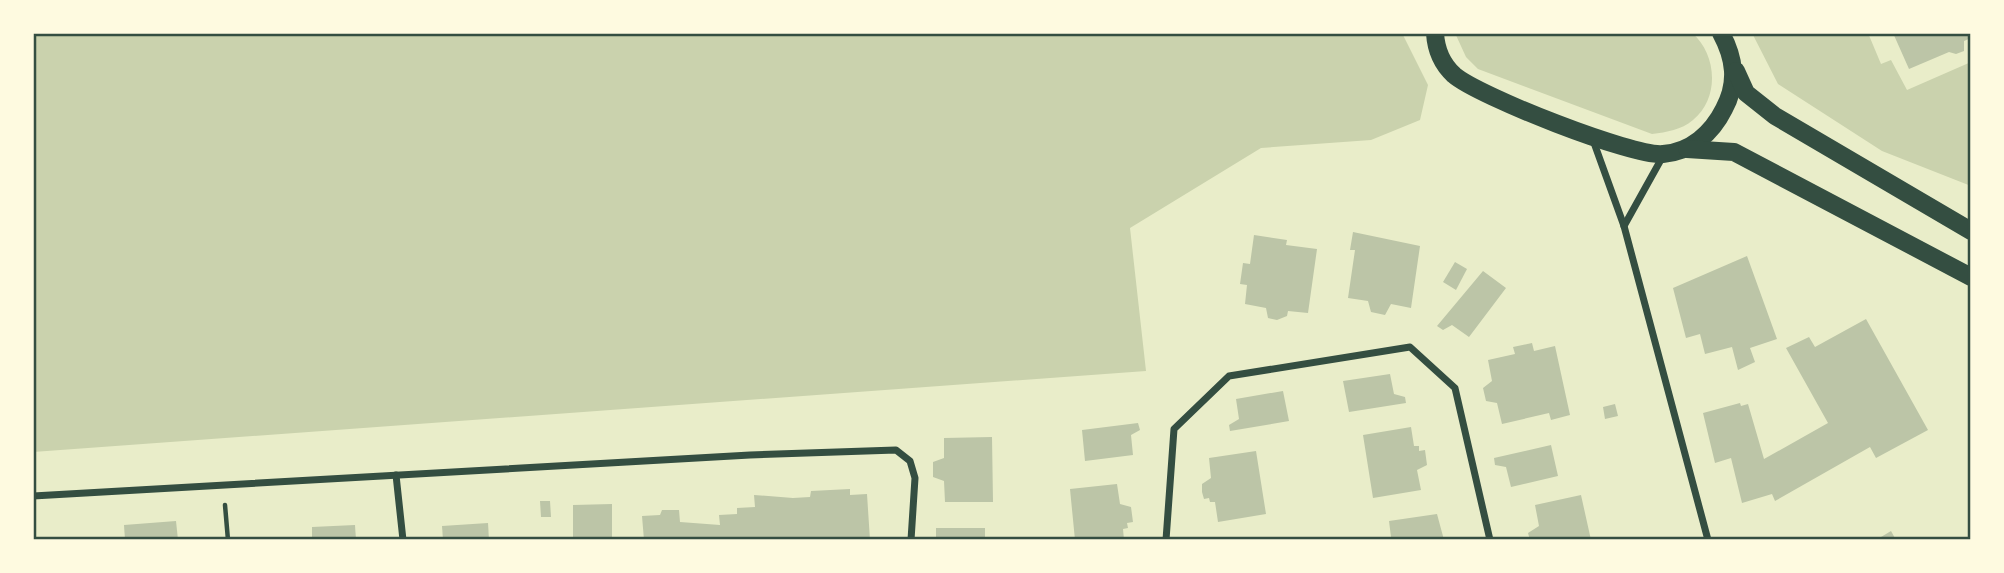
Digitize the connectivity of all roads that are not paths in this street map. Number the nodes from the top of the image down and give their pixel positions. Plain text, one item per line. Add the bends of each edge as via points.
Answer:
1 (1434, 33) edge
2 (1721, 33) edge
3 (1732, 61) junction
4 (1590, 134) junction
5 (1684, 149) junction
6 (1665, 154) junction
7 (1894, 184) junction
8 (1971, 216) edge
9 (1624, 226) junction
10 (1971, 231) edge
11 (1971, 277) edge
12 (396, 475) junction
13 (33, 496) edge
14 (402, 540) edge
15 (911, 540) edge
16 (1166, 540) edge
17 (1490, 540) edge
18 (1708, 540) edge

1 - 4 main road via 1439,55 1457,78
2 - 3 main road
3 - 5 main road via 1732,92 1719,119
3 - 7 main road via 1746,93 1758,104
4 - 6 main road via 1637,152
4 - 9 street
5 - 6 main road
5 - 11 main road via 1734,152
6 - 9 street
7 - 8 main road
7 - 10 main road
9 - 18 street
12 - 13 street
12 - 14 street
12 - 15 street via 897,450 910,461 915,478
16 - 17 street via 1174,429 1229,376 1410,347 1455,388

